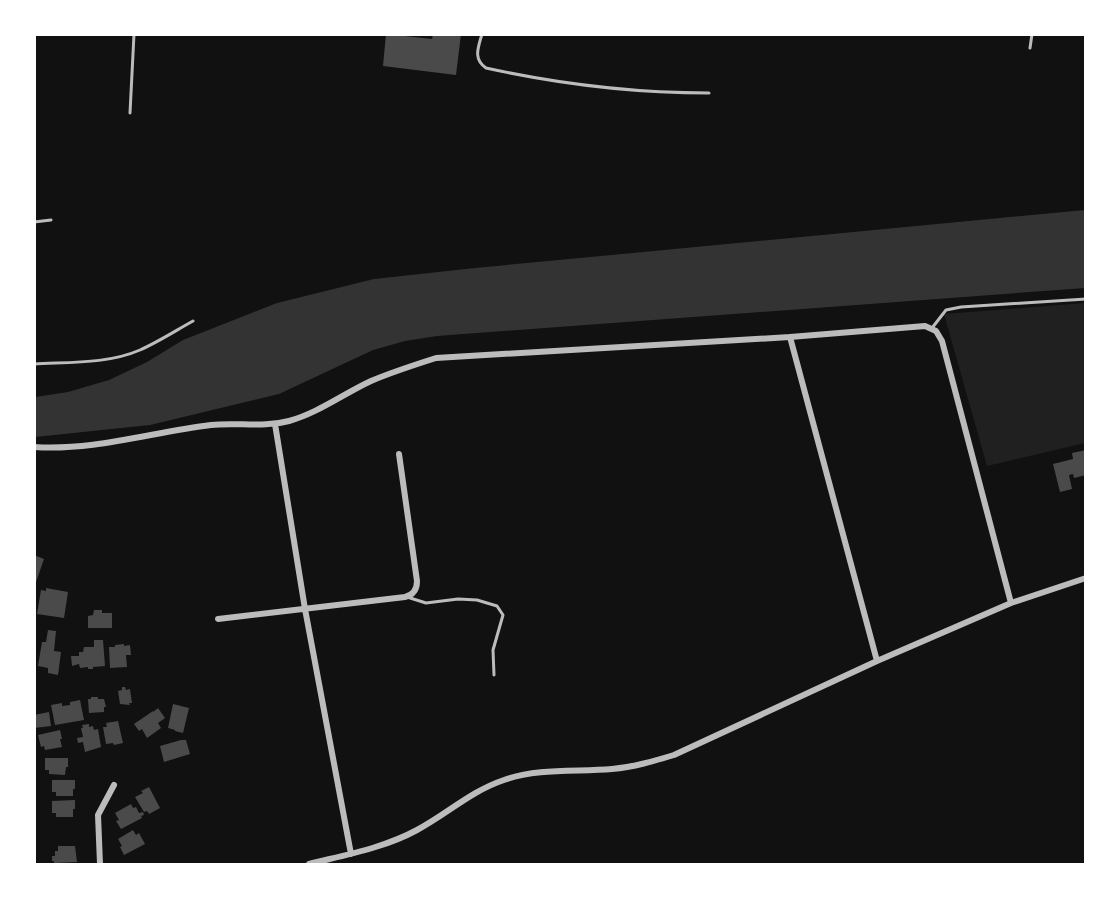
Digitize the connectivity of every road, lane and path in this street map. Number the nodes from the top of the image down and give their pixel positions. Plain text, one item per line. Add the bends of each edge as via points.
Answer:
1 (134, 34) edge
2 (482, 34) edge
3 (1032, 34) edge
4 (1030, 48) dead end
5 (709, 93) dead end
6 (130, 113) dead end
7 (51, 220) dead end
8 (34, 222) edge
9 (1086, 299) edge
10 (193, 321) dead end
11 (933, 329) junction
12 (790, 337) junction
13 (34, 364) edge
14 (275, 424) junction
15 (34, 447) edge
16 (399, 454) dead end
17 (1086, 578) edge
18 (405, 597) junction
19 (1011, 603) junction
20 (305, 609) junction
21 (218, 619) dead end
22 (877, 661) junction
23 (494, 675) dead end
24 (114, 785) dead end
25 (351, 854) junction
26 (100, 864) edge
27 (309, 864) edge

1 - 6 lane
2 - 5 lane via 477,58 490,69 624,90
3 - 4 lane
7 - 8 lane
9 - 11 lane via 961,307 946,310
10 - 13 lane via 138,351 114,358
11 - 12 street via 920,326
11 - 19 street via 942,341
12 - 14 street via 436,358 382,377 320,409
12 - 22 street
14 - 15 street via 213,425 88,446
14 - 20 street
16 - 18 street via 417,582 414,592
17 - 19 street
18 - 20 street
18 - 23 lane via 426,603 477,600 497,606 503,615 493,650
19 - 22 street
20 - 21 street
20 - 25 street
22 - 25 street via 674,755 615,769 540,772 505,780 473,793 417,830
24 - 26 street via 98,815
25 - 27 street

